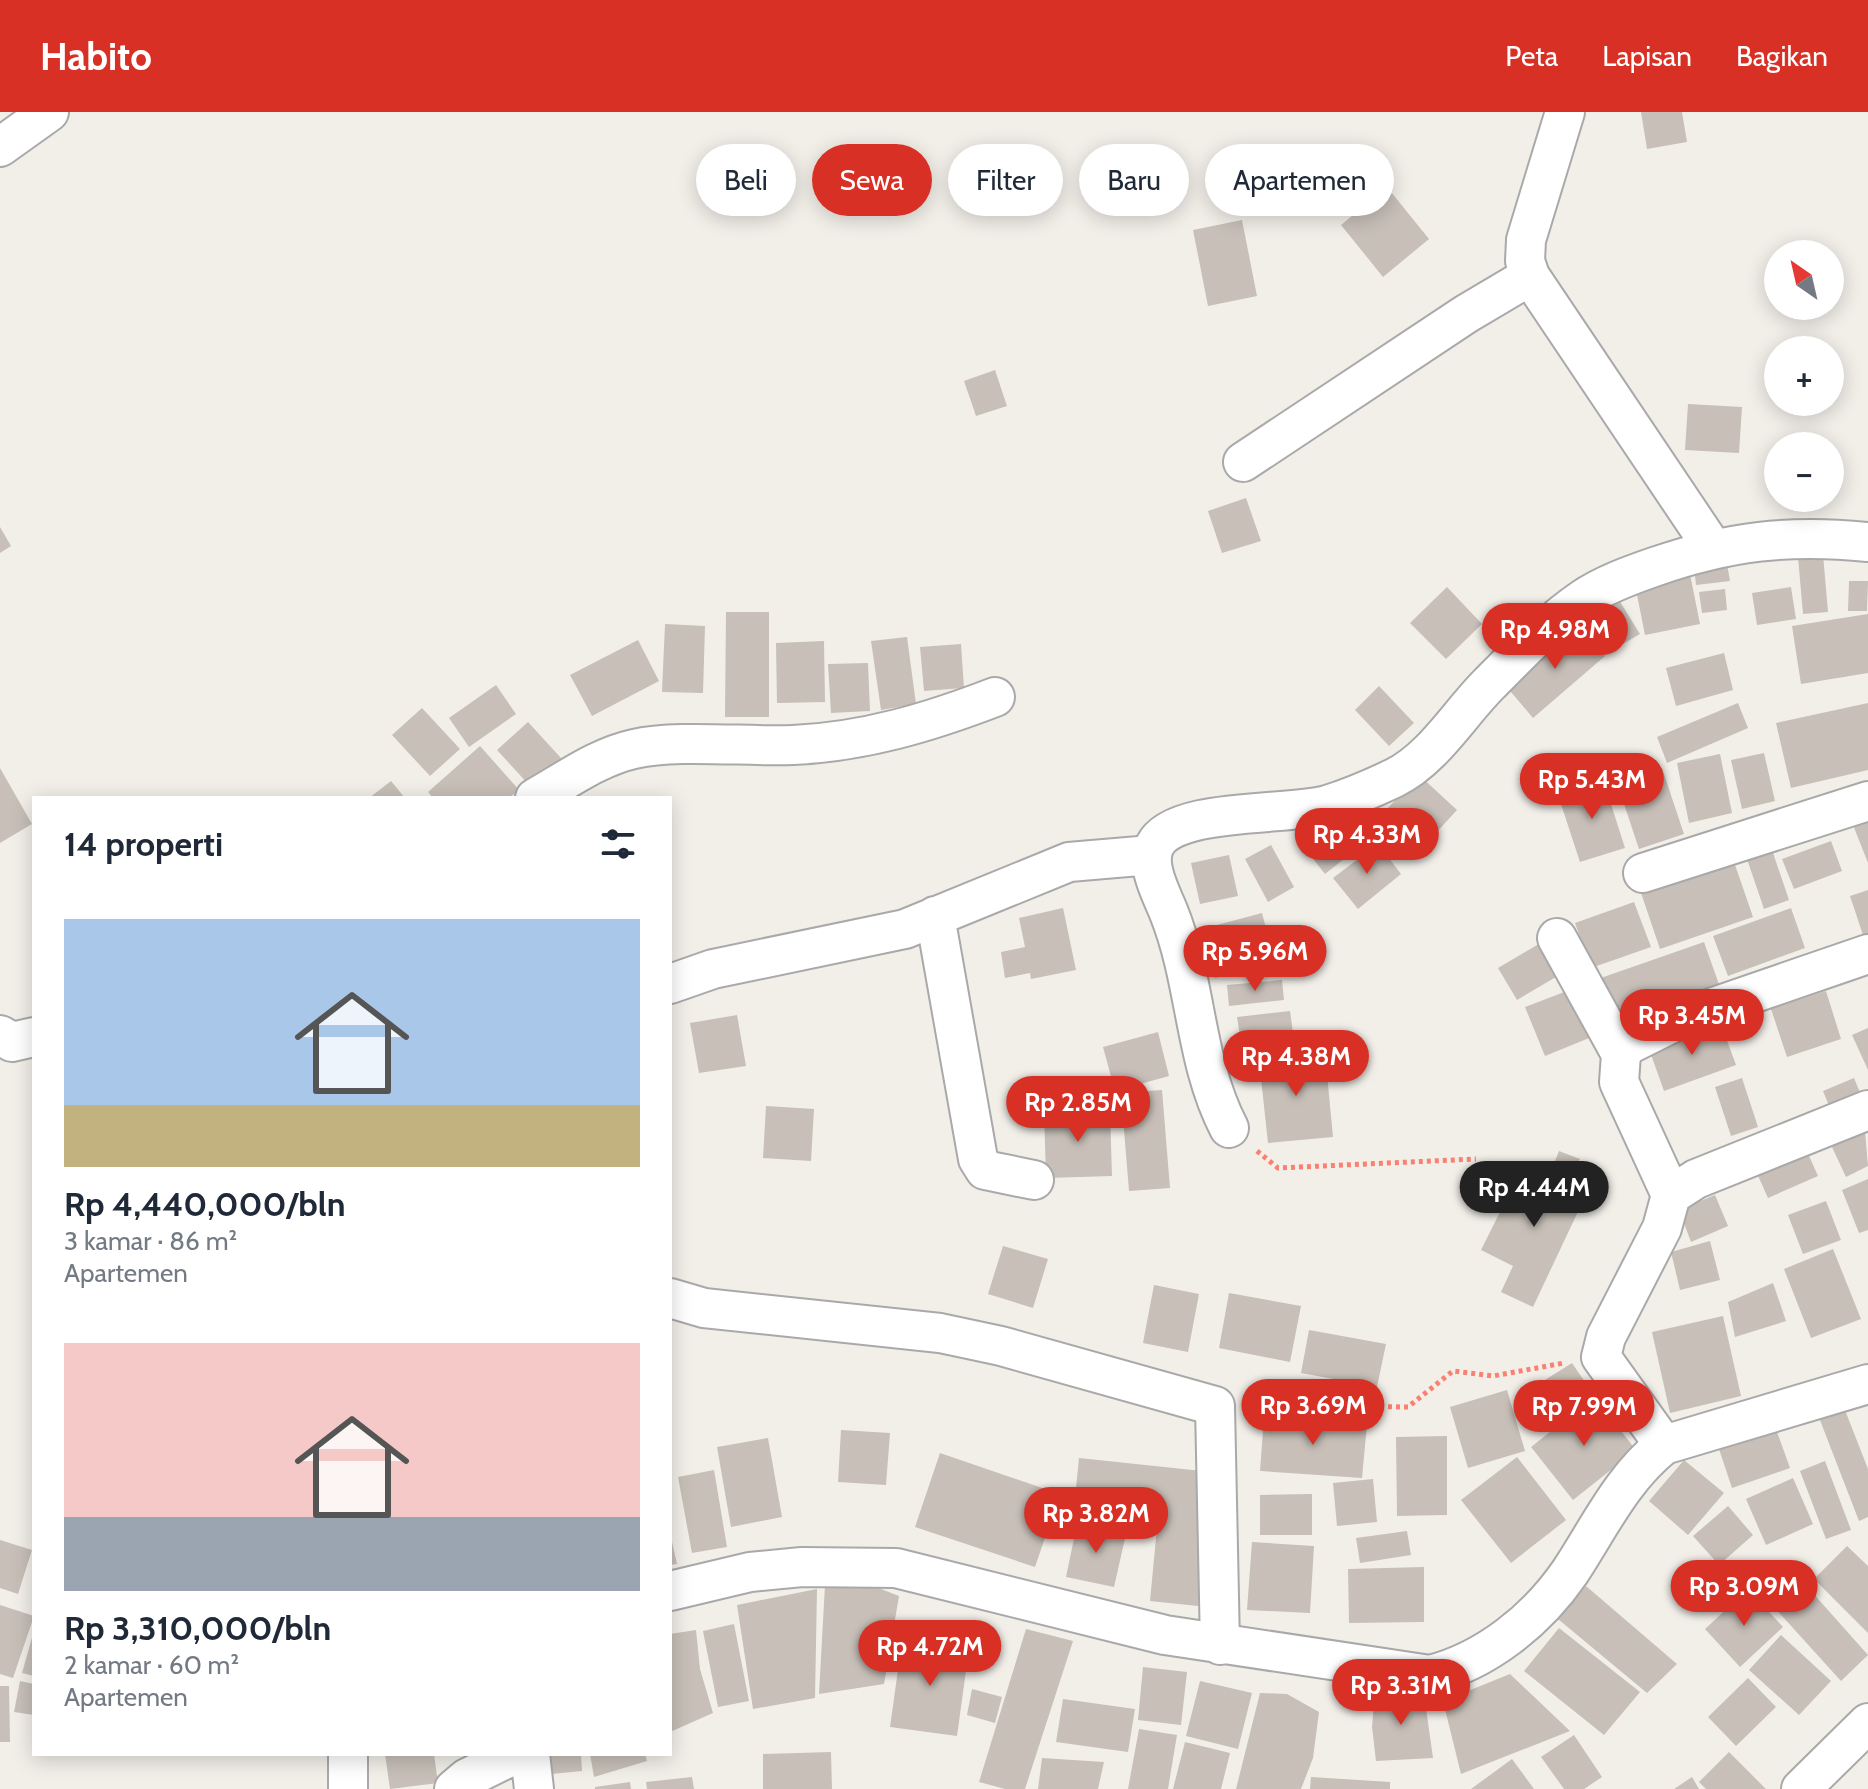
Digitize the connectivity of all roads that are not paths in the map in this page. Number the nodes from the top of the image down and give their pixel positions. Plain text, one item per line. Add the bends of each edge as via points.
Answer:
1 (49, 112) edge
2 (1565, 112) edge
3 (0, 147) edge
4 (1530, 276) junction
5 (1243, 462) dead end
6 (1868, 542) edge
7 (1712, 547) junction
8 (995, 697) dead end
9 (538, 796) edge
10 (1868, 801) edge
11 (1151, 855) junction
12 (1643, 873) dead end
13 (935, 916) junction
14 (1557, 938) dead end
15 (1868, 954) edge
16 (672, 983) edge
17 (0, 1035) edge
18 (32, 1037) edge
19 (1621, 1054) junction
20 (1868, 1110) edge
21 (1229, 1128) road end
22 (1034, 1180) dead end
23 (1671, 1195) junction
24 (672, 1299) edge
25 (1868, 1384) edge
26 (1664, 1445) junction
27 (672, 1591) edge
28 (1220, 1645) junction
29 (1868, 1723) edge
30 (348, 1756) edge
31 (528, 1767) edge
32 (348, 1789) edge
33 (454, 1789) edge
34 (1801, 1789) edge

1 - 3 street
2 - 4 street via 1526,240
4 - 5 street
4 - 7 street
6 - 7 street via 1787,537
7 - 11 street via 1584,598 1541,633 1399,776 1327,805 1184,823 1157,840
8 - 9 street via 929,722 865,737 798,745 634,748 602,759
10 - 12 street
11 - 13 street via 1069,862
11 - 21 street via 1183,960 1213,1099
13 - 16 street via 905,929 713,969
13 - 22 street via 978,1159 985,1170
14 - 19 street
15 - 19 street via 1682,1018 1628,1045
17 - 18 street via 12,1042
19 - 23 street via 1619,1082
20 - 23 street via 1708,1174
23 - 26 street via 1657,1240 1606,1337 1601,1357
24 - 28 street via 704,1308 940,1333 1215,1406
25 - 26 street
26 - 28 street via 1637,1470 1568,1574 1527,1621 1468,1663 1430,1675
27 - 28 street via 750,1572 896,1568 1101,1622
29 - 34 street
30 - 32 street
31 - 33 street via 467,1778

